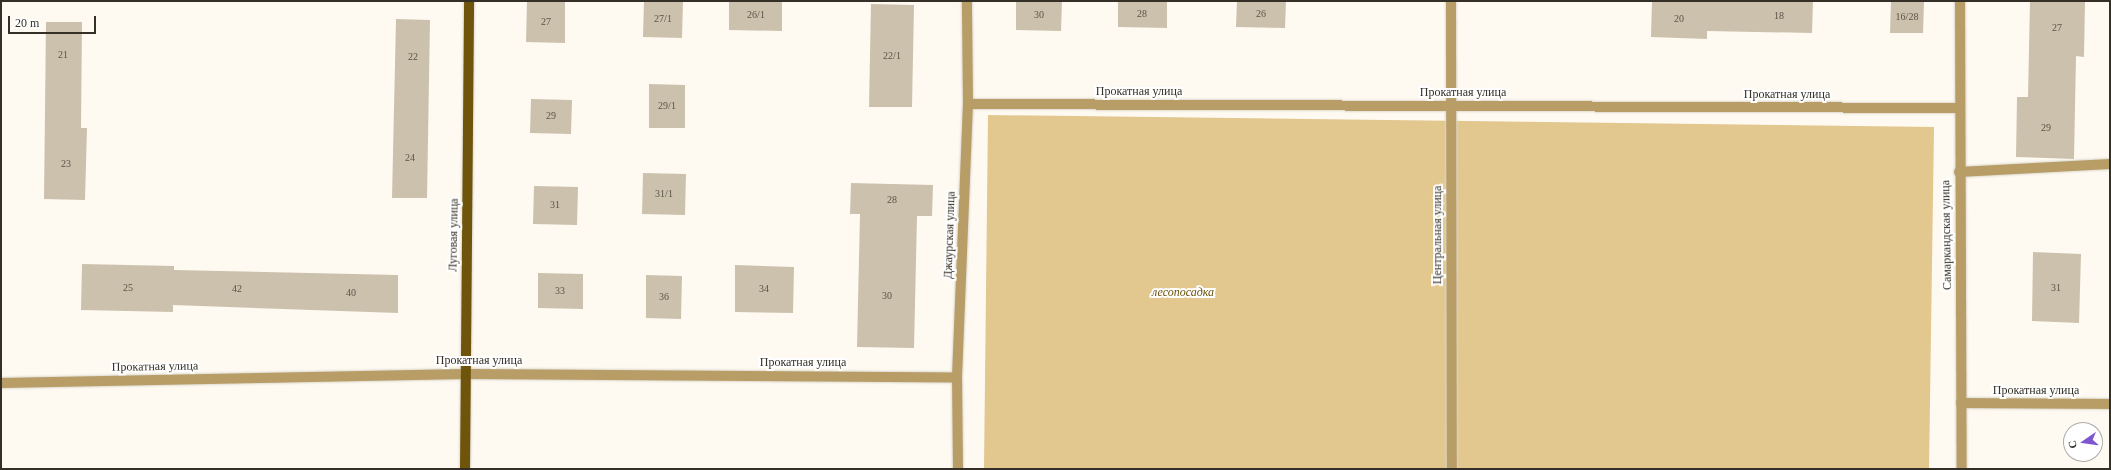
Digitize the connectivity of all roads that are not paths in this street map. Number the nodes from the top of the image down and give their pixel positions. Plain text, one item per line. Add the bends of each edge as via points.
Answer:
1 (469, 1) edge
2 (967, 1) edge
3 (1451, 1) edge
4 (1960, 1) edge
5 (968, 104) junction
6 (1450, 106) junction
7 (1959, 108) junction
8 (2110, 164) edge
9 (1959, 172) junction
10 (466, 374) junction
11 (957, 377) junction
12 (1, 383) edge
13 (1961, 403) junction
14 (2110, 404) edge
15 (465, 469) edge
16 (958, 469) edge
17 (1452, 469) edge
18 (1962, 469) edge

1 - 10 main road, Луговая улица
2 - 5 street, Джаурская улица
3 - 6 street, Центральная улица
4 - 7 street, Самаркандская улица
5 - 6 street, Прокатная улица
5 - 11 street, Джаурская улица
6 - 7 street, Прокатная улица
6 - 17 street, Центральная улица
7 - 9 street, Самаркандская улица
8 - 9 street
9 - 13 street, Самаркандская улица
10 - 11 street, Прокатная улица
10 - 12 street, Прокатная улица
10 - 15 main road, Луговая улица
11 - 16 street, Джаурская улица
13 - 14 street, Прокатная улица
13 - 18 street, Самаркандская улица

